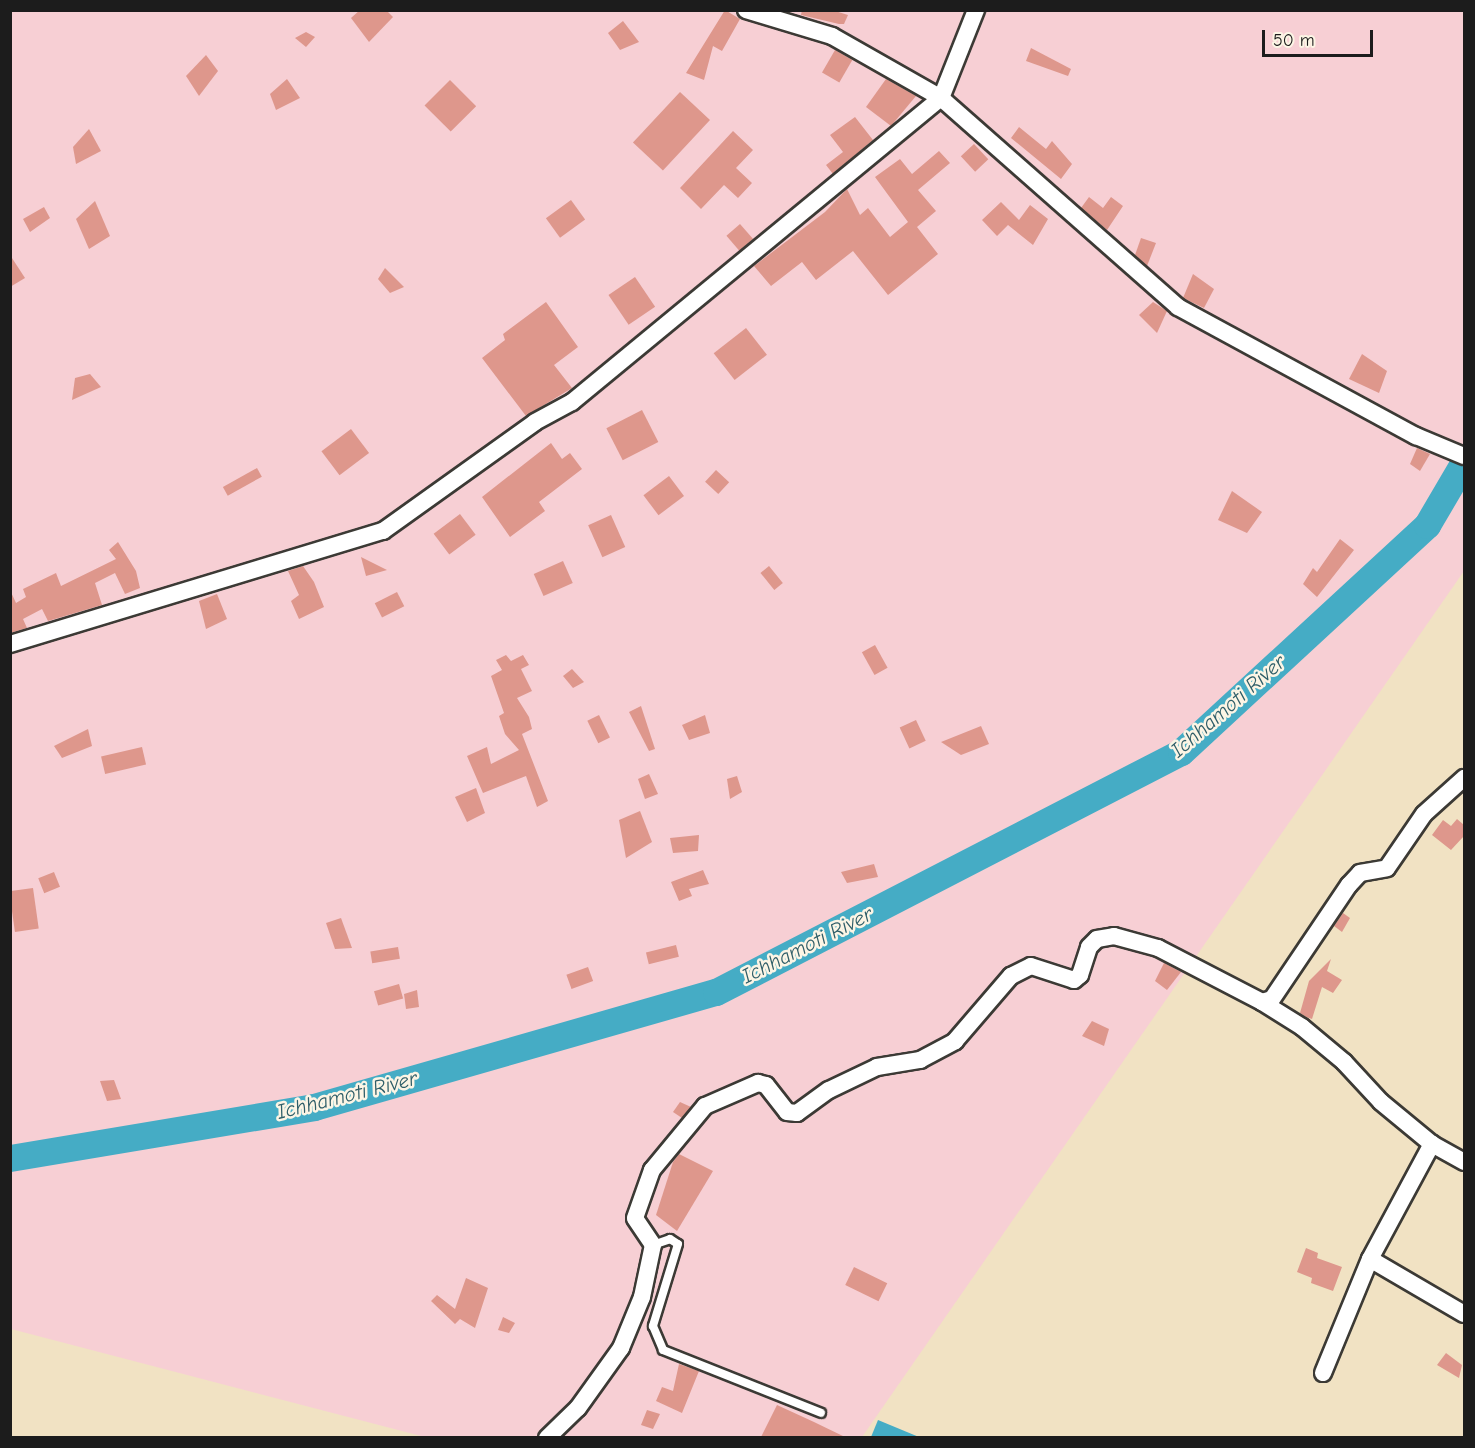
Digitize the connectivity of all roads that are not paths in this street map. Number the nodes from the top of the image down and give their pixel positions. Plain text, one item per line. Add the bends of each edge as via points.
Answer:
1 (746, 10) edge
2 (976, 10) edge
3 (941, 98) junction
4 (1464, 456) edge
5 (10, 644) edge
6 (1464, 778) edge
7 (1262, 1002) junction
8 (1432, 1143) junction
9 (1464, 1162) edge
10 (653, 1245) junction
11 (1370, 1259) junction
12 (1464, 1314) edge
13 (1323, 1373) dead end
14 (821, 1413) dead end
15 (547, 1437) edge

1 - 3 street via 832,36
2 - 3 street
3 - 4 street via 1178,307 1416,436
3 - 5 street via 572,402 535,423 383,531
6 - 7 street via 1424,814 1387,868 1360,873 1349,885 1289,980 1272,999
7 - 8 street via 1311,1034 1381,1102
7 - 10 street via 1158,948 1114,936 1097,939 1089,947 1080,975 1074,980 1031,966 1011,976 955,1041 920,1060 877,1067 829,1090 797,1113 787,1112 766,1085 758,1083 705,1106 652,1170 635,1218
8 - 9 street
8 - 11 street
10 - 14 lane via 670,1239 678,1244 653,1326 663,1350
10 - 15 street via 642,1297 621,1348 578,1408
11 - 12 street
11 - 13 street

